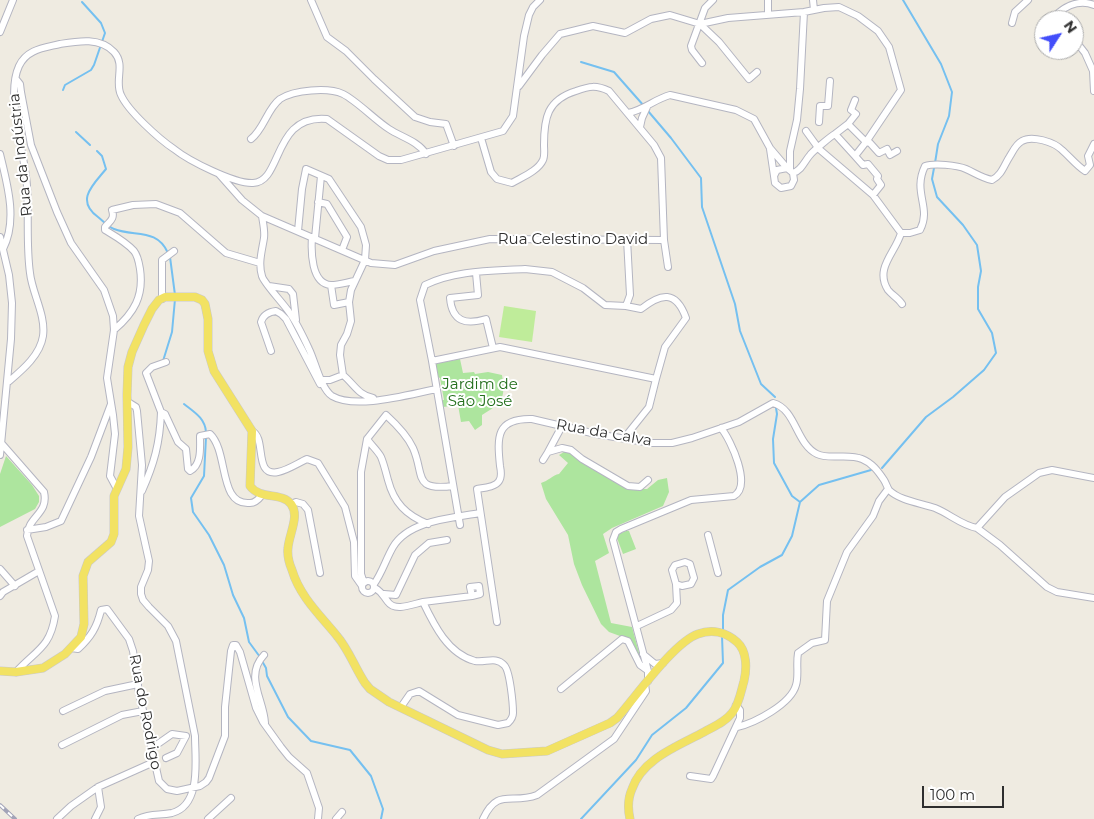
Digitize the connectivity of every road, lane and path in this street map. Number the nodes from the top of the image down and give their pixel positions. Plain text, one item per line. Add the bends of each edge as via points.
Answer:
1 (13, 0) edge
2 (311, 0) edge
3 (540, 0) edge
4 (714, 0) edge
5 (768, 0) edge
6 (814, 0) edge
7 (1028, 0) edge
8 (1069, 0) edge
9 (1079, 1) edge
10 (1094, 5) edge
11 (814, 10) junction
12 (1063, 10) edge
13 (804, 12) junction
14 (768, 14) junction
15 (1012, 23) dead end
16 (700, 24) junction
17 (0, 32) edge
18 (1084, 53) edge
19 (702, 63) dead end
20 (757, 72) dead end
21 (1094, 74) edge
22 (16, 79) junction
23 (830, 81) dead end
24 (518, 87) junction
25 (1094, 91) edge
26 (855, 100) dead end
27 (648, 107) junction
28 (628, 113) junction
29 (819, 122) dead end
30 (848, 124) junction
31 (640, 127) junction
32 (806, 131) dead end
33 (835, 134) junction
34 (481, 138) junction
35 (251, 139) dead end
36 (866, 142) junction
37 (1094, 144) edge
38 (454, 146) junction
39 (770, 148) junction
40 (819, 149) junction
41 (790, 151) junction
42 (898, 151) dead end
43 (0, 154) edge
44 (426, 154) junction
45 (776, 155) junction
46 (855, 156) junction
47 (790, 170) junction
48 (218, 173) junction
49 (321, 176) junction
50 (774, 176) junction
51 (873, 195) junction
52 (318, 202) junction
53 (262, 216) junction
54 (298, 231) junction
55 (901, 233) junction
56 (0, 237) edge
57 (314, 238) junction
58 (627, 239) junction
59 (664, 240) junction
60 (4, 249) junction
61 (342, 250) junction
62 (174, 251) dead end
63 (365, 260) junction
64 (260, 263) junction
65 (668, 268) dead end
66 (476, 273) junction
67 (355, 281) junction
68 (332, 285) junction
69 (269, 286) junction
70 (163, 298) junction
71 (349, 302) junction
72 (902, 304) dead end
73 (626, 306) junction
74 (296, 324) junction
75 (114, 330) junction
76 (493, 348) junction
77 (271, 352) dead end
78 (432, 361) junction
79 (166, 362) dead end
80 (343, 375) junction
81 (656, 379) junction
82 (322, 380) junction
83 (6, 383) junction
84 (325, 388) junction
85 (437, 389) junction
86 (378, 399) junction
87 (128, 402) junction
88 (112, 403) junction
89 (161, 412) junction
90 (562, 426) junction
91 (721, 428) junction
92 (252, 431) junction
93 (625, 438) junction
94 (367, 439) junction
95 (2, 444) junction
96 (377, 452) junction
97 (548, 452) junction
98 (0, 455) edge
99 (543, 460) dead end
100 (363, 461) junction
101 (1094, 478) edge
102 (648, 480) dead end
103 (453, 486) junction
104 (117, 489) junction
105 (888, 489) junction
106 (262, 495) junction
107 (140, 497) junction
108 (291, 504) junction
109 (480, 513) junction
110 (459, 517) junction
111 (428, 524) junction
112 (460, 525) dead end
113 (977, 528) junction
114 (27, 530) junction
115 (708, 535) dead end
116 (447, 540) dead end
117 (0, 569) edge
118 (38, 571) junction
119 (320, 572) dead end
120 (718, 573) dead end
121 (363, 584) junction
122 (676, 584) dead end
123 (15, 586) junction
124 (374, 586) junction
125 (1, 594) edge
126 (384, 594) junction
127 (472, 596) dead end
128 (1094, 598) edge
129 (423, 602) junction
130 (497, 622) dead end
131 (637, 626) junction
132 (71, 648) junction
133 (643, 654) junction
134 (264, 655) dead end
135 (663, 664) junction
136 (648, 671) junction
137 (0, 672) edge
138 (16, 672) junction
139 (646, 682) junction
140 (138, 684) junction
141 (561, 689) dead end
142 (736, 705) junction
143 (401, 707) junction
144 (63, 711) dead end
145 (143, 711) junction
146 (265, 724) junction
147 (737, 727) junction
148 (62, 745) dead end
149 (152, 748) junction
150 (166, 758) dead end
151 (154, 762) junction
152 (690, 776) dead end
153 (98, 786) junction
154 (195, 787) junction
155 (231, 798) dead end
156 (342, 812) dead end
157 (57, 819) edge
158 (95, 819) edge
159 (138, 819) edge
160 (208, 819) edge
161 (318, 819) edge
162 (336, 819) edge
163 (483, 819) edge
164 (630, 819) edge

1 - 17 street
2 - 38 street via 327,37 415,117 446,124
3 - 24 street, Rua da Indústria via 529,15
4 - 16 street via 705,8
5 - 14 street
6 - 11 street
7 - 15 street via 1015,12
8 - 9 street via 1073,3
9 - 10 street
9 - 12 street
11 - 13 street
11 - 36 street via 839,7 858,16 878,31 888,47 901,90
13 - 14 street
13 - 41 street via 797,120
14 - 16 street
16 - 19 street via 691,46
16 - 20 street via 749,79
16 - 24 street via 670,15 651,19 625,33 593,26 560,34
18 - 21 street
21 - 25 street
22 - 48 street, Rua da Indústria via 26,55 36,49 90,40 108,47 118,57 119,89 129,107 174,150
22 - 75 street via 22,92 31,146 66,234 104,290
22 - 83 street, Rua da Indústria via 15,105 27,185 30,273 43,336 37,352
23 - 29 street via 828,106 820,106
24 - 34 street, Rua da Indústria via 509,125 503,131
26 - 30 street via 850,110 856,114
27 - 28 street
27 - 31 street
27 - 39 street via 661,97 670,95 736,110 754,119
28 - 31 street
28 - 34 street via 609,91 598,86 560,97 545,119 543,160 534,171 512,183 497,179 491,172
30 - 33 street
30 - 36 street
31 - 59 street, Rua Celestino David via 661,158
32 - 40 street
33 - 40 street
33 - 46 street
34 - 38 street, Rua da Indústria
35 - 44 street via 280,99 300,91 331,91 343,94 390,130 421,146
36 - 42 street via 879,153 887,149 890,155
36 - 46 street
37 - 55 street via 1088,156 1090,165 1085,171 1076,166 1061,148 1027,139 1020,141 1001,173 992,180 965,169 934,164 926,166 920,182 925,215 920,230
38 - 44 street, Rua da Indústria
39 - 45 street
39 - 50 street
40 - 47 street via 798,171
40 - 51 street
41 - 45 street via 783,157
41 - 47 street
43 - 60 street via 10,213
44 - 48 street, Rua da Indústria via 388,160 327,119 317,118 294,127 261,181 244,182
45 - 47 street
46 - 51 street via 878,176 876,180 881,185
47 - 50 street via 777,170
47 - 50 street via 793,183 784,188 778,186
48 - 53 street, Rua Celestino David via 242,200
49 - 52 street
49 - 54 street via 306,169
49 - 63 street via 328,179 361,227 366,245
51 - 55 street
52 - 57 street
52 - 61 street via 327,204 347,237
53 - 54 street, Rua Celestino David
53 - 64 street via 264,236
54 - 57 street, Rua Celestino David
55 - 72 street via 884,264 884,274 888,290
56 - 60 street
57 - 61 street, Rua Celestino David
57 - 68 street via 312,259 315,270 321,280
58 - 59 street, Rua Celestino David
58 - 63 street, Rua Celestino David via 490,239 434,251 395,264 376,264
58 - 73 street via 630,295
59 - 65 street, Rua Celestino David
60 - 83 street via 12,302
61 - 63 street, Rua Celestino David
62 - 70 street via 162,260
63 - 67 street
64 - 69 street via 263,282
64 - 75 street via 226,254 180,213 156,204 112,210 114,215 105,230 135,252 141,290 133,310
66 - 73 street via 525,269 552,272 583,288 605,305
66 - 76 street via 478,295 450,298 451,304 454,314 462,320 471,323 486,319
66 - 78 street via 440,278 425,285 420,300
67 - 68 street
67 - 71 street
68 - 71 street via 334,305
69 - 74 street
69 - 74 street via 289,289 293,294
70 - 87 main road via 152,309 132,352 128,367
70 - 92 main road via 195,297 206,304 208,351 214,371
71 - 80 street via 351,321 340,355
73 - 81 street via 641,309 664,296 670,297 684,312 685,322 665,347
74 - 82 street
75 - 88 street via 107,378
76 - 78 street
76 - 81 street
77 - 84 street via 261,322 262,317 276,311 286,319 314,374
78 - 85 street
79 - 89 street via 152,367 146,374
80 - 82 street
80 - 86 street via 357,391
81 - 93 street via 649,407
82 - 84 street
83 - 95 street
84 - 86 street via 332,396 351,401
85 - 86 street
85 - 103 street
87 - 104 main road via 126,469
87 - 107 street via 136,406 137,411 142,465
88 - 104 street via 114,434 110,476
88 - 114 street via 61,521
89 - 106 street via 178,442 186,449 190,471 198,463 200,436 207,434 219,447 229,491 237,502 254,502
89 - 107 street via 160,441
90 - 93 street, Rua da Calva
90 - 97 street
90 - 109 street, Rua da Calva via 532,418 507,424 498,439 500,480 477,489
91 - 93 street, Rua da Calva via 672,443
91 - 105 street, Rua da Calva via 773,403 780,405 807,446 818,454 847,455 866,461 877,469
91 - 131 street via 737,456 741,489 738,494 691,500 616,532 613,540
92 - 106 main road via 250,486
92 - 121 street via 258,438 267,470 280,472 307,459 318,463 345,507 354,542 355,576
94 - 96 street
94 - 100 street
94 - 103 street via 386,415 401,429 414,449 421,479 436,488
95 - 98 street
95 - 114 street via 44,492 43,508
96 - 100 street
96 - 111 street via 395,498 413,518
97 - 99 street
97 - 102 street via 562,448 571,450 628,486 640,486
100 - 121 street
101 - 113 street via 1052,470 1039,473 1005,497
103 - 110 street
104 - 132 main road via 114,534 111,542 88,562 83,576 84,624 80,637
105 - 113 street
105 - 147 street via 874,516 846,552 827,601 825,640 812,643 798,653 796,687 779,707
106 - 108 main road via 283,498
107 - 154 street via 140,516 149,561 141,594 168,626 176,641 195,736
108 - 119 street via 303,504 308,510
108 - 143 main road via 295,516 287,550 293,575 310,603 338,637 370,689
109 - 110 street
109 - 130 street
110 - 111 street
110 - 112 street
111 - 124 street via 401,536
113 - 128 street via 1046,587
114 - 118 street
115 - 120 street
116 - 126 street via 429,543 415,555 396,595
117 - 123 street
118 - 123 street
118 - 138 street via 53,608 53,627 46,643
121 - 124 street via 368,581
121 - 124 street via 363,592 367,594
122 - 131 street via 677,603 671,610
123 - 125 street
124 - 126 street
126 - 129 street via 393,606
127 - 129 street
129 - 143 street via 437,629 458,654 476,661 497,660 506,665 513,715 508,723 498,725 458,715 419,692 410,694
131 - 133 street
132 - 138 main road via 48,666
132 - 140 street, Rua do Rodrigo via 78,649 97,626 101,610 107,609 134,651
133 - 135 street via 655,664
133 - 136 street
134 - 146 street via 256,668 255,680
135 - 139 main road
135 - 142 main road via 686,640 698,634 712,631 726,634 738,643 745,656 745,675
136 - 139 street
136 - 141 street via 640,665 628,640 622,639
137 - 138 main road
139 - 143 main road via 610,723 556,748 538,752 496,753
139 - 163 street via 646,691 614,740 537,795 502,798 495,802
140 - 144 street via 105,691
140 - 145 street, Rua do Rodrigo
142 - 147 street via 740,710
142 - 164 main road via 722,723 665,752 647,766 635,780 629,795
145 - 148 street via 122,715
145 - 149 street, Rua do Rodrigo
146 - 154 street via 256,708 240,652 233,645 223,744 206,782
146 - 161 street via 289,757 307,773 319,808
147 - 152 street via 711,779
149 - 150 street via 172,734 186,736 177,753
149 - 151 street, Rua do Rodrigo
151 - 153 street
151 - 154 street, Rua do Rodrigo via 159,781 166,789 177,791
153 - 157 street
153 - 158 street via 100,807
154 - 159 street via 190,799 177,812 151,814
155 - 160 street
156 - 162 street

